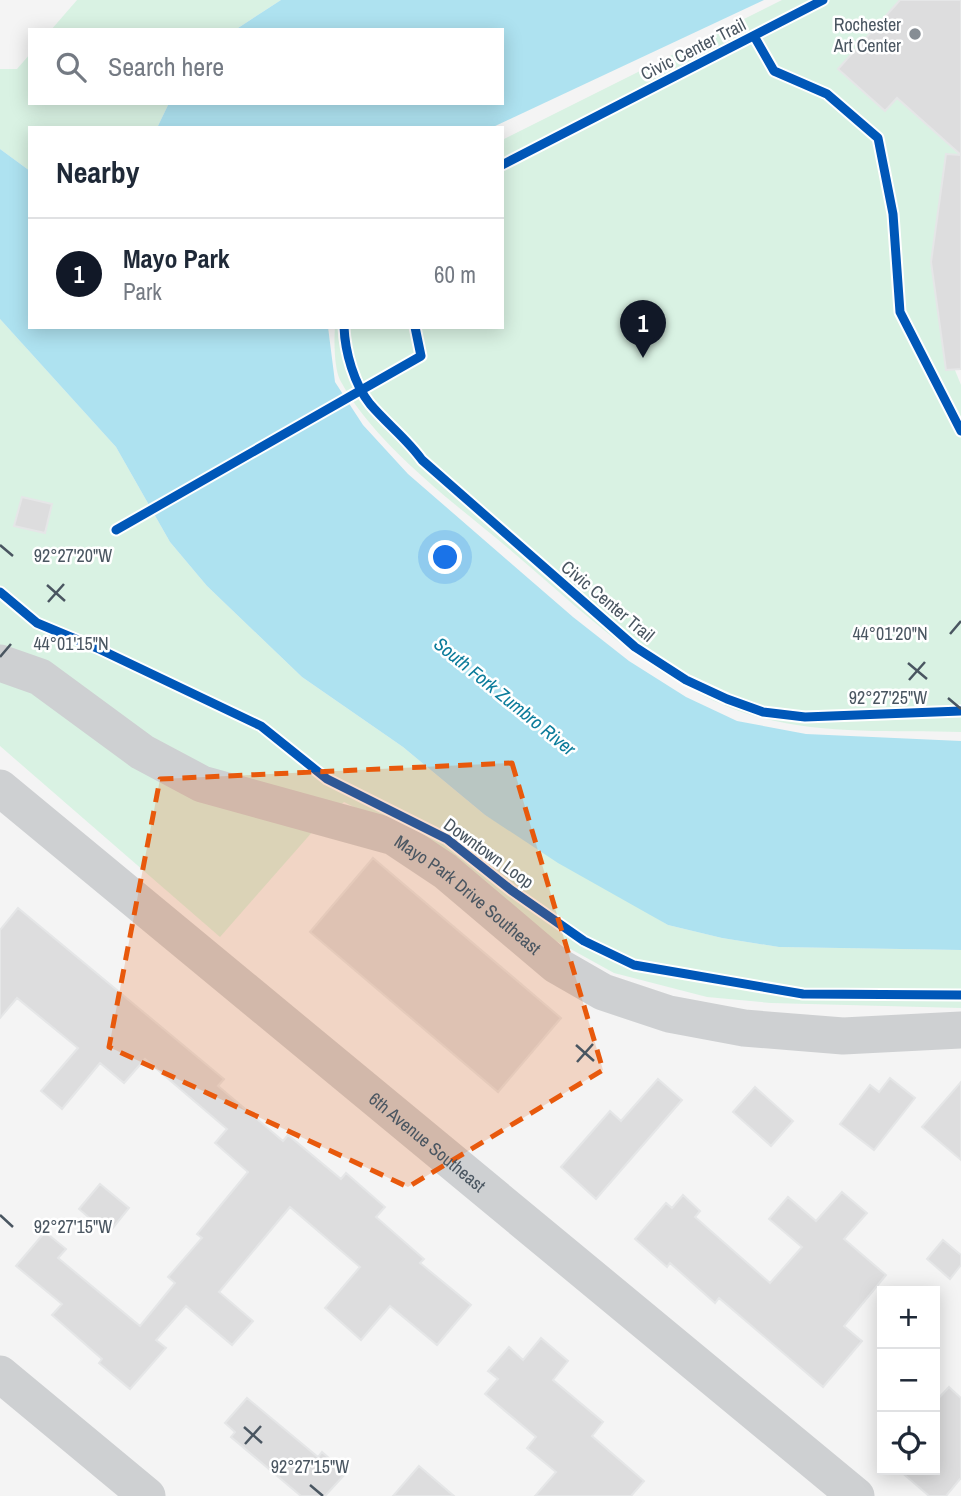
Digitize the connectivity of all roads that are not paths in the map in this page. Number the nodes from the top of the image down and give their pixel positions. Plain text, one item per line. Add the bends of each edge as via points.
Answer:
1 (0, 663) edge
2 (0, 788) edge
3 (961, 1030) edge
4 (0, 1374) edge
5 (147, 1496) edge
6 (856, 1496) edge

1 - 3 street, Mayo Park Drive Southeast via 40,677 142,752 202,785 394,837 445,871 556,965 603,992 669,1014 744,1028 843,1036
2 - 6 street, 6th Avenue Southeast
4 - 5 street

